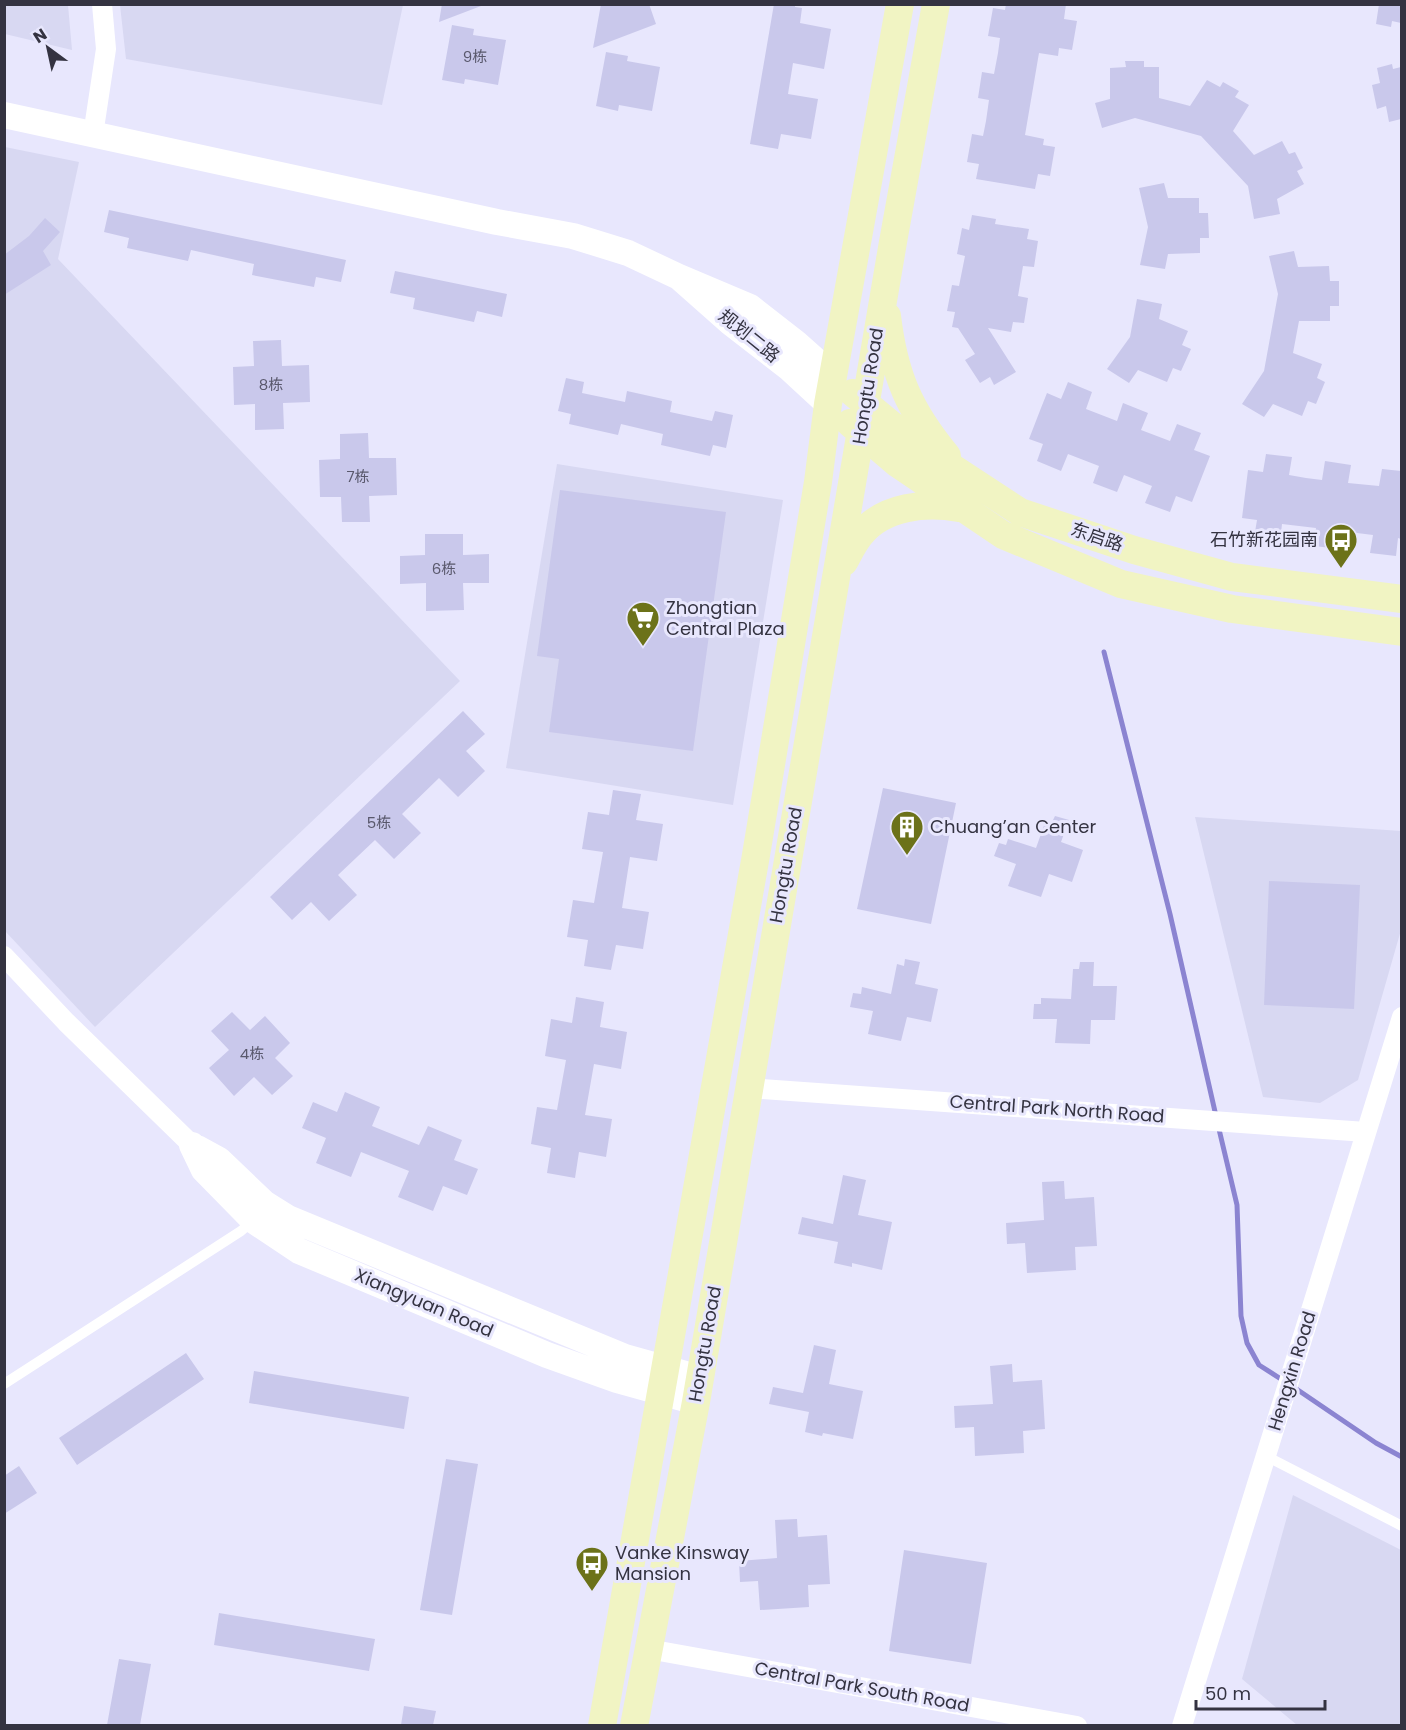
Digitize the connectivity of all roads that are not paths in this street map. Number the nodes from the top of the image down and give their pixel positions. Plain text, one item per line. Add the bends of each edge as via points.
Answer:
1 (102, 4) edge
2 (900, 4) edge
3 (936, 4) edge
4 (4, 115) edge
5 (93, 135) junction
6 (679, 277) junction
7 (884, 294) junction
8 (833, 376) junction
9 (828, 404) junction
10 (865, 404) junction
11 (860, 432) junction
12 (961, 473) junction
13 (964, 509) junction
14 (838, 572) junction
15 (1401, 599) edge
16 (1401, 632) edge
17 (4, 957) edge
18 (1401, 1017) edge
19 (748, 1088) junction
20 (1366, 1132) junction
21 (192, 1145) joint
22 (259, 1212) junction
23 (663, 1380) junction
24 (4, 1384) edge
25 (698, 1390) junction
26 (1266, 1456) junction
27 (1401, 1526) edge
28 (648, 1649) junction
29 (602, 1725) edge
30 (634, 1725) edge
31 (1077, 1725) edge
32 (1182, 1725) edge

1 - 5 street via 106,49
2 - 8 main road, Hongtu Road
3 - 7 main road, Hongtu Road
4 - 5 street
5 - 6 street via 573,236 628,253
6 - 8 street, 规划二路 via 750,308
6 - 9 street, 规划二路
7 - 10 main road, Hongtu Road
7 - 12 main road via 900,382 924,428
8 - 9 main road, Hongtu Road
8 - 10 main road, 东启路
9 - 11 main road, 规划二路
9 - 23 main road, Hongtu Road via 756,855
10 - 11 main road, Hongtu Road
10 - 12 main road, 东启路 via 909,440
11 - 13 main road, 规划二路 via 898,464
11 - 14 main road, Hongtu Road
12 - 15 main road, 东启路 via 1020,512 1134,550 1232,577
13 - 14 main road via 916,505 885,515 861,533
13 - 16 main road, 东启路 via 1003,535 1121,584 1232,609
14 - 19 main road, Hongtu Road
17 - 21 street, Xiangyuan Road
18 - 20 street, Hengxin Road
19 - 20 street, Central Park North Road
19 - 25 main road, Hongtu Road
20 - 26 street, Hengxin Road
21 - 22 street, Xiangyuan Road via 204,1170
22 - 23 street, Xiangyuan Road via 288,1218 625,1357
22 - 24 lane via 241,1231
23 - 25 street, Xiangyuan Road
23 - 29 main road, Hongtu Road
25 - 28 main road, Hongtu Road
26 - 27 lane
26 - 32 street, Hengxin Road
28 - 30 main road, Hongtu Road
28 - 31 street, Central Park South Road

